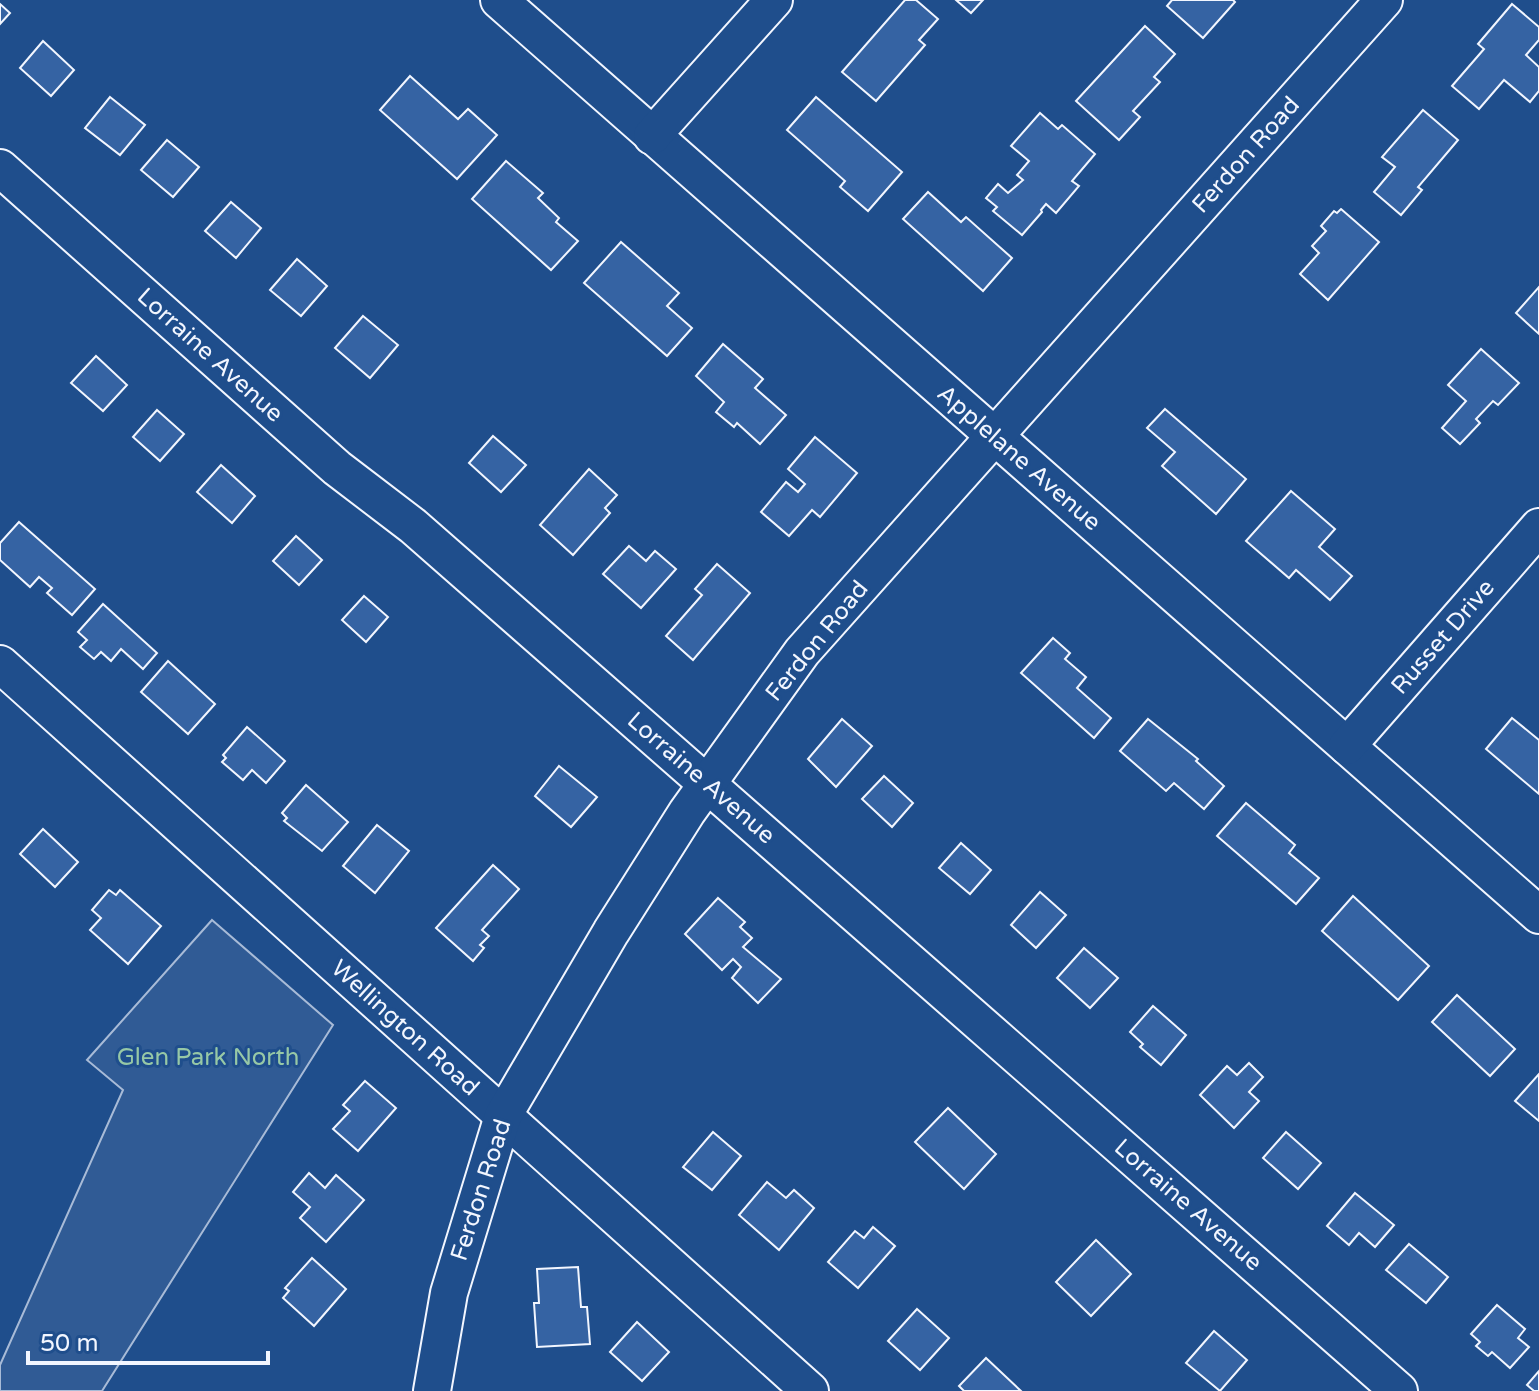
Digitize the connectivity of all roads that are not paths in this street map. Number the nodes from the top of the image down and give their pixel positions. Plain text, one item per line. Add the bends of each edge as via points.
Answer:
1 (499, 0) edge
2 (774, 0) edge
3 (1384, 0) edge
4 (652, 136) junction
5 (0, 168) edge
6 (995, 437) junction
7 (1539, 527) edge
8 (0, 664) edge
9 (1347, 746) junction
10 (707, 784) junction
11 (1539, 915) edge
12 (503, 1116) junction
13 (432, 1391) edge
14 (810, 1391) edge
15 (1399, 1391) edge

1 - 4 street, Applelane Avenue
2 - 4 street
3 - 6 street, Ferdon Road
4 - 6 street, Applelane Avenue
5 - 10 street, Lorraine Avenue via 337,468 413,526
6 - 9 street, Applelane Avenue
6 - 10 street, Ferdon Road via 802,652
7 - 9 street, Russet Drive
8 - 12 street, Wellington Road
9 - 11 street, Applelane Avenue
10 - 12 street, Ferdon Road via 611,932
10 - 15 street, Lorraine Avenue
12 - 13 street, Ferdon Road via 449,1293
12 - 14 street, Wellington Road

